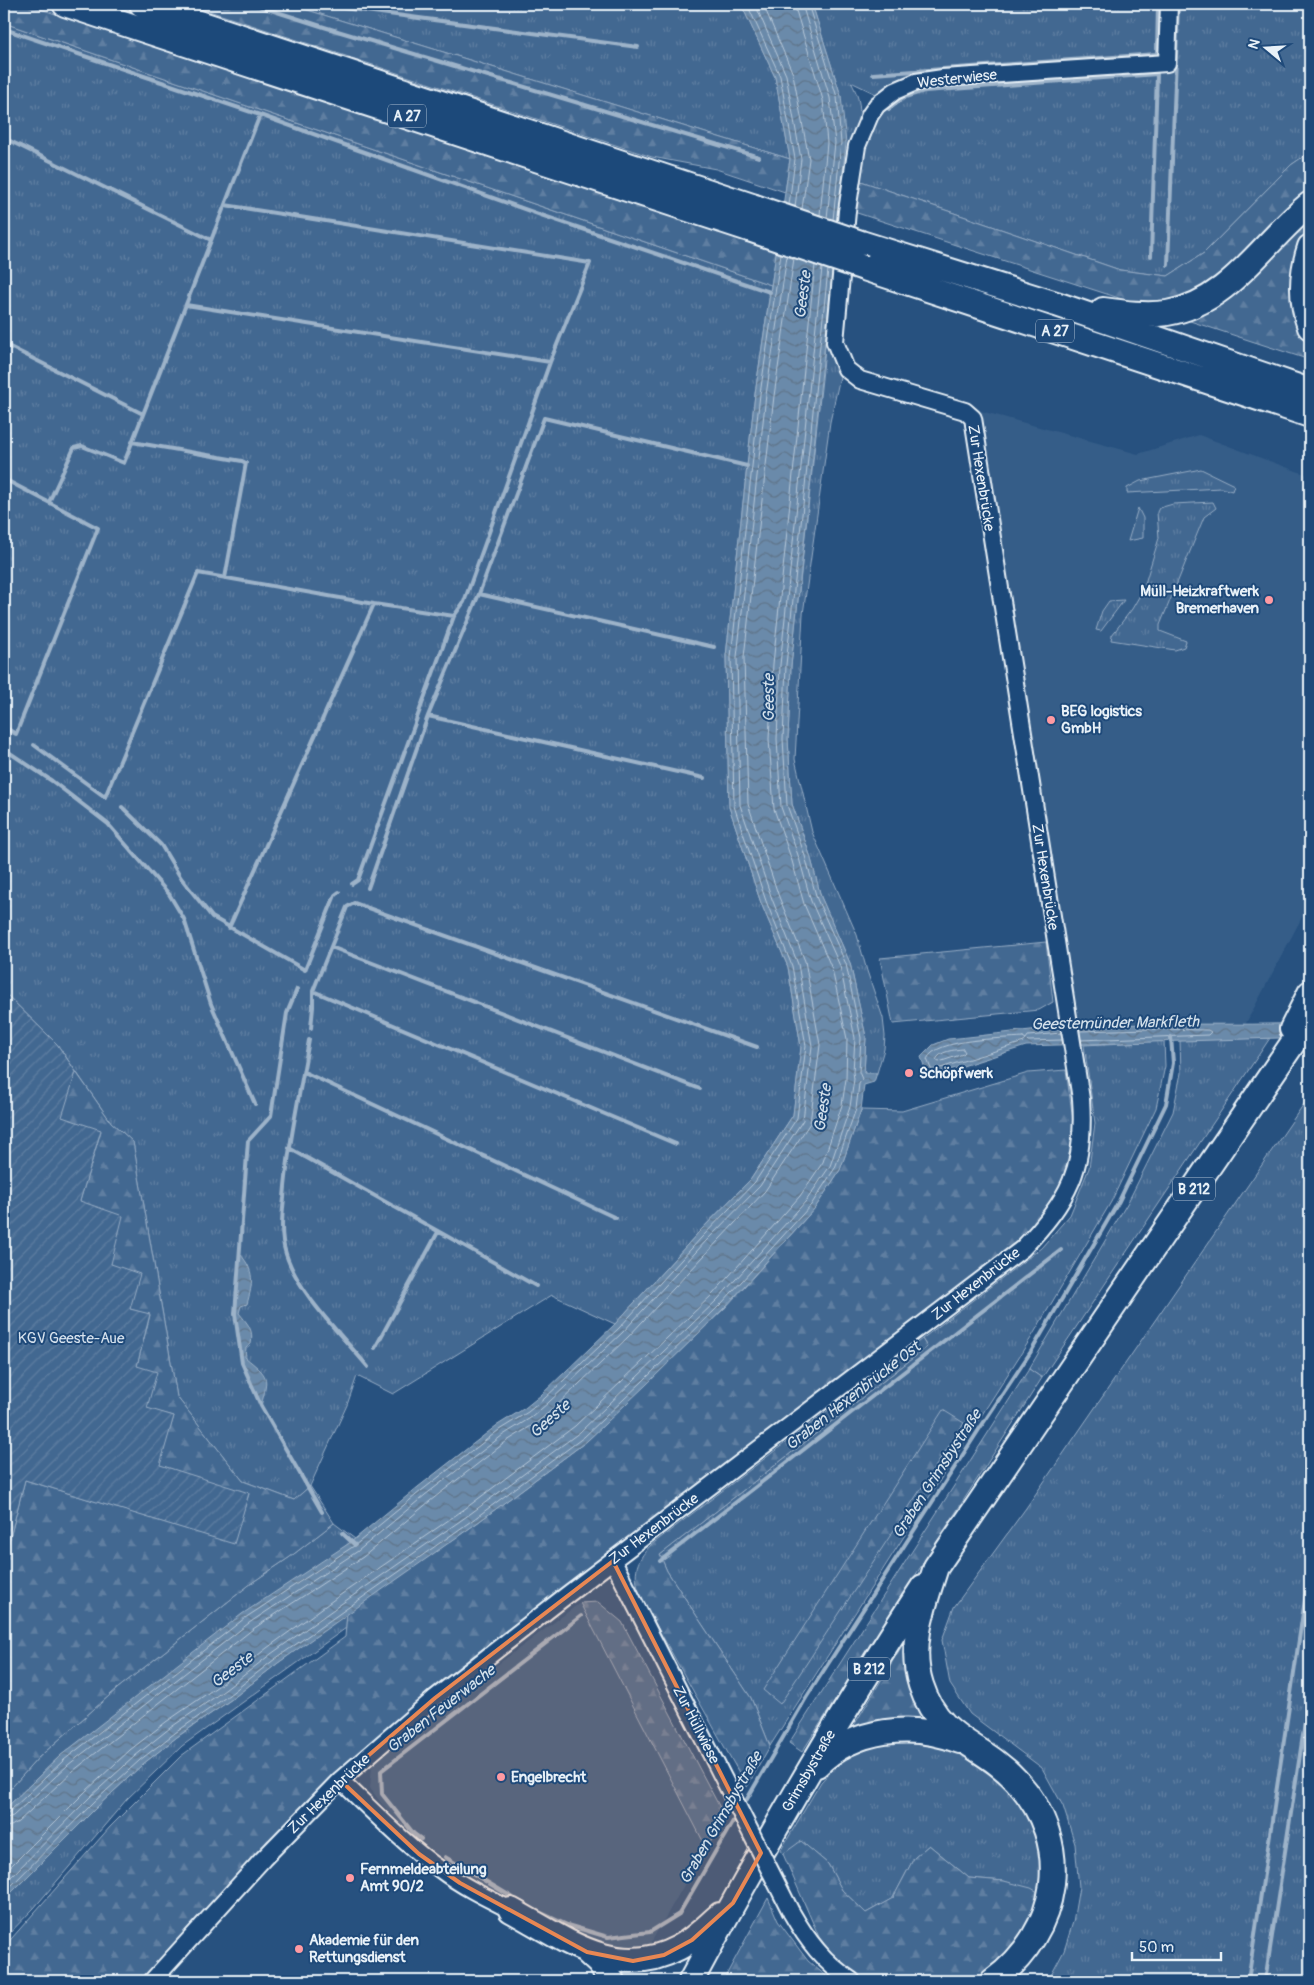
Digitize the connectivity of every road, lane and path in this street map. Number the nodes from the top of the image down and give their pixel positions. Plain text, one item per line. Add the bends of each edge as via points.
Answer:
1 (65, 4) edge
2 (142, 4) edge
3 (1169, 4) edge
4 (1310, 204) edge
5 (750, 218) junction
6 (1310, 247) edge
7 (1056, 304) junction
8 (1310, 327) edge
9 (846, 369) joint
10 (1310, 391) edge
11 (1245, 393) junction
12 (1310, 415) edge
13 (1310, 421) edge
14 (1308, 1007) edge
15 (1310, 1035) edge
16 (1286, 1055) junction
17 (612, 1561) junction
18 (936, 1567) junction
19 (966, 1744) junction
20 (807, 1774) junction
21 (340, 1780) junction
22 (733, 1903) junction
23 (511, 1910) joint
24 (587, 1952) junction
25 (152, 1981) edge
26 (612, 1981) edge
27 (691, 1981) edge
28 (852, 1981) edge
29 (993, 1981) edge

1 - 5 highway, A 27
2 - 5 highway, A 27
3 - 9 street, Westerwiese via 1167,63 916,82 894,91 877,105 857,146 847,211 836,342
4 - 7 highway via 1232,280 1200,302 1183,309 1141,314
5 - 7 highway, A 27, bridge via 861,243
5 - 11 highway, A 27, bridge via 864,268
6 - 8 highway via 1302,283
7 - 10 highway, A 27
9 - 17 street, Zur Hexenbrücke via 860,380 965,412 973,418 1081,1099 1080,1153 1061,1202 1022,1249
11 - 12 highway, A 27
11 - 13 highway
14 - 16 highway
15 - 16 highway
16 - 18 highway, B 212
17 - 21 street, Zur Hexenbrücke via 435,1698
17 - 28 street, Zur Hüllwiese, bridge via 791,1912 824,1960
18 - 19 highway via 918,1629 917,1667 928,1703
18 - 20 highway, Grimsbystraße / B 212 via 851,1698
19 - 20 highway via 930,1732 872,1734 845,1745
19 - 29 highway via 1003,1768 1025,1790 1047,1832 1053,1862 1051,1894 1042,1924 1026,1950
20 - 22 highway, Grimsbystraße / B 212
21 - 23 street via 428,1861 460,1883
21 - 25 street, Zur Hexenbrücke
22 - 24 highway via 692,1940 664,1955 633,1961
22 - 27 highway, Grimsbystraße / B 212
23 - 24 highway
24 - 26 highway

